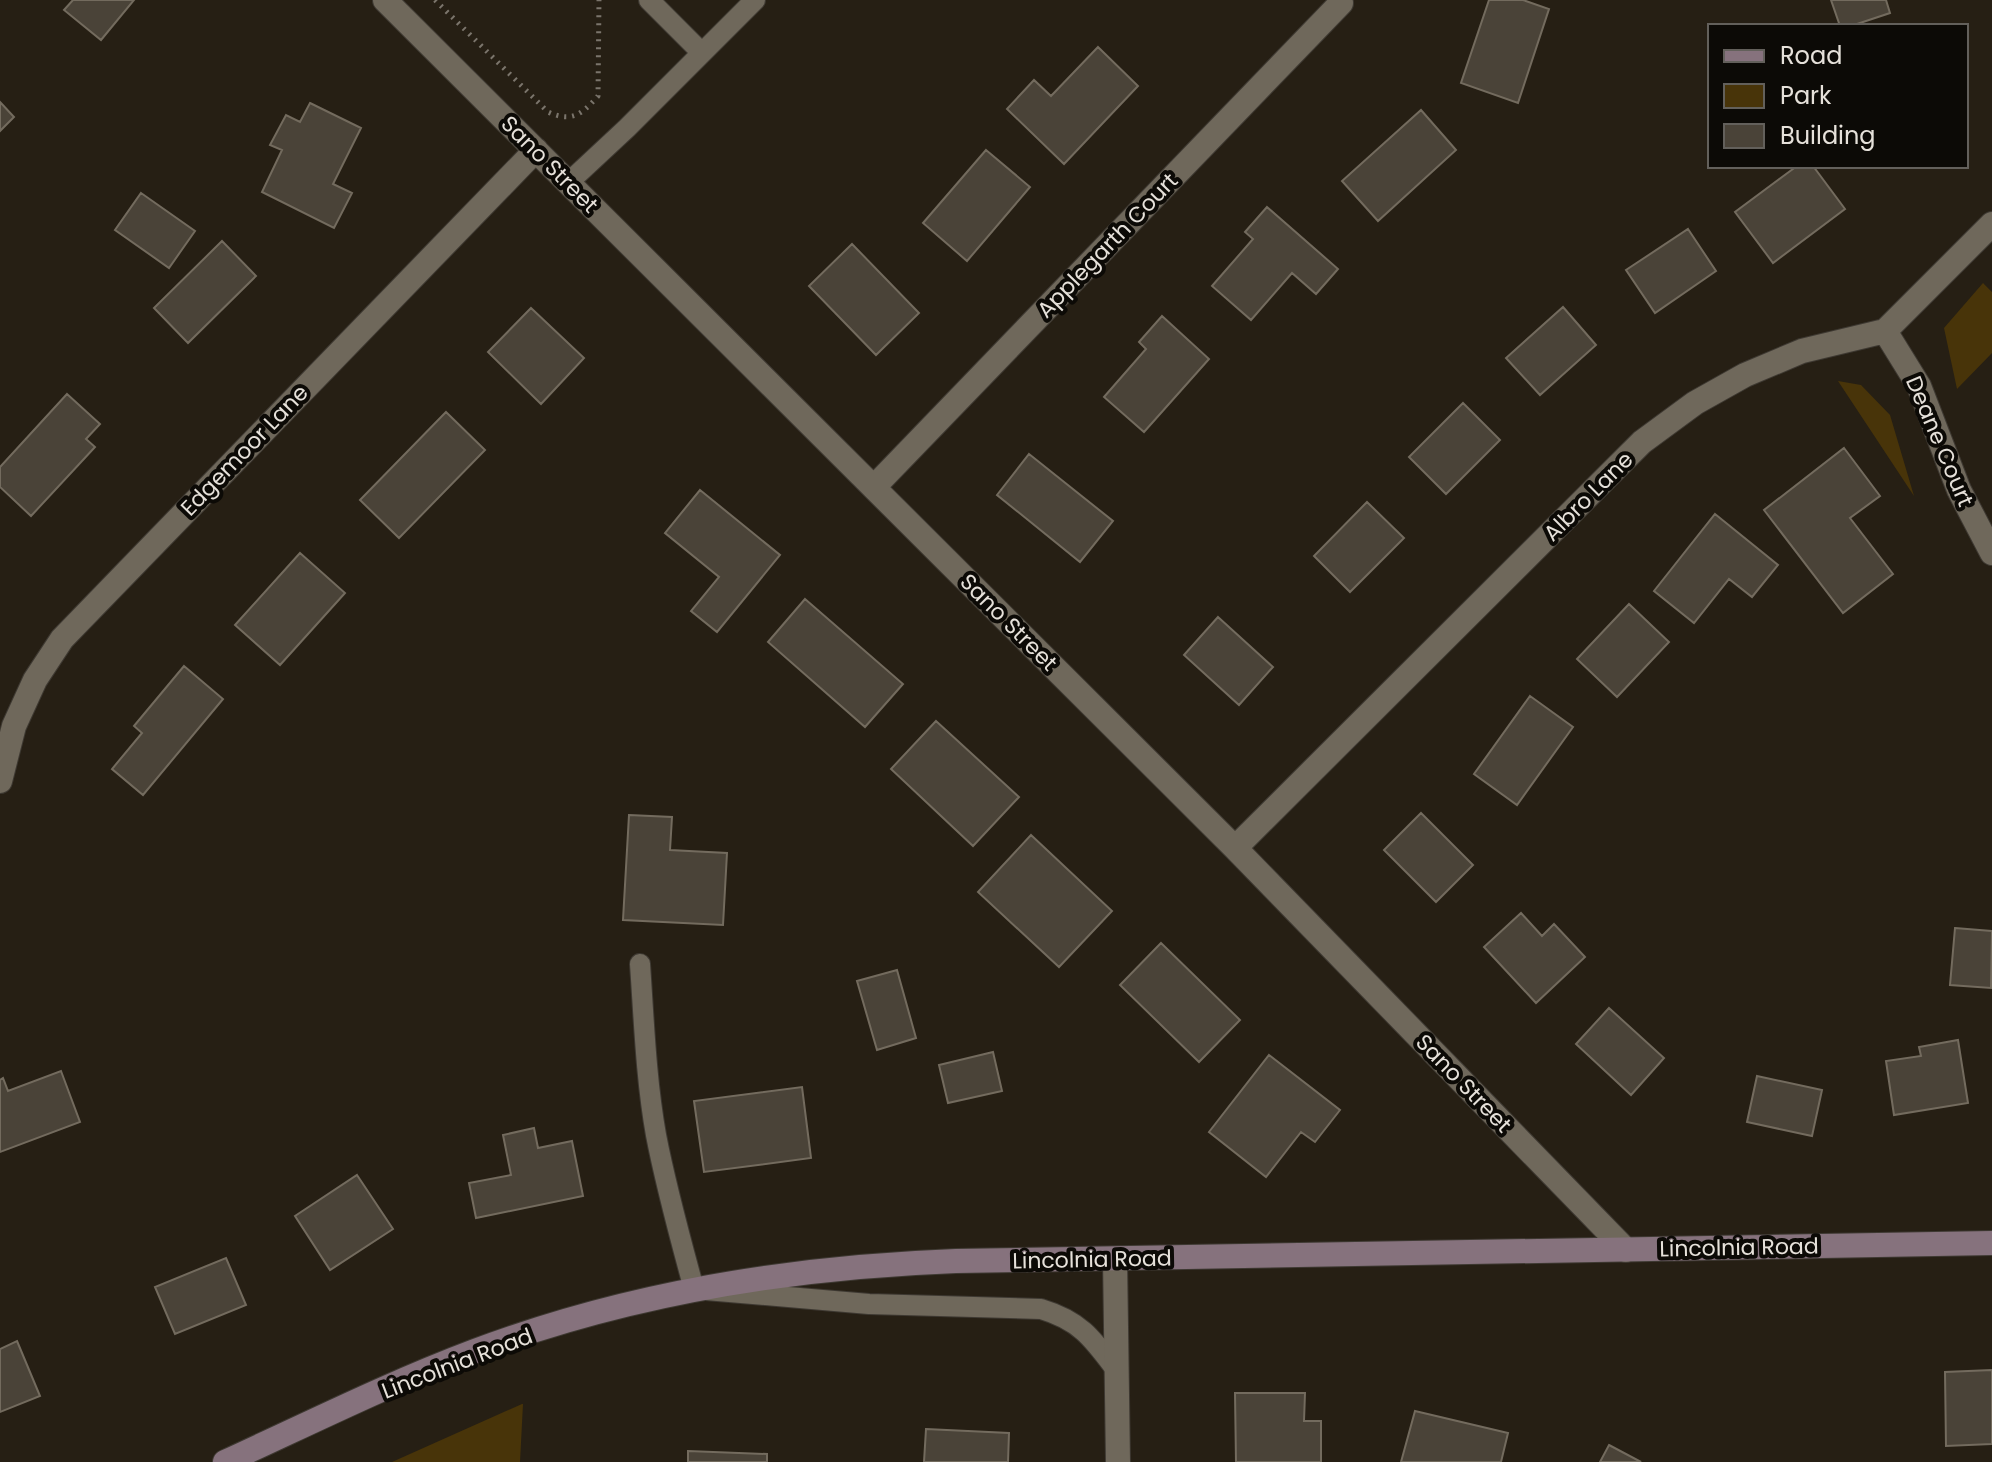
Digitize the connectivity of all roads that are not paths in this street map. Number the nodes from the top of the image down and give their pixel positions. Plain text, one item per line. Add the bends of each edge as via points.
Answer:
1 (385, 0) edge
2 (649, 0) edge
3 (755, 0) edge
4 (1341, 3) dead end
5 (702, 53) junction
6 (536, 150) junction
7 (568, 183) junction
8 (1992, 224) edge
9 (1885, 331) junction
10 (874, 487) junction
11 (1992, 553) edge
12 (0, 781) edge
13 (1235, 848) junction
14 (640, 964) dead end
15 (1992, 1243) edge
16 (1626, 1250) junction
17 (1115, 1259) junction
18 (694, 1289) junction
19 (1117, 1371) junction
20 (225, 1462) edge
21 (1118, 1462) edge

1 - 6 street, Sano Street
2 - 5 lane
3 - 5 lane
4 - 10 street, Applegarth Court
5 - 7 lane
6 - 7 street, Sano Street
6 - 12 street, Edgemoor Lane via 62,639 14,726
7 - 10 street, Sano Street
8 - 9 street
9 - 11 street, Deane Court via 1919,386 1959,490
9 - 13 street, Albro Lane via 1802,351 1745,375 1642,442
10 - 13 street, Sano Street
13 - 16 street, Sano Street
14 - 18 lane via 656,1133
15 - 16 main road, Lincolnia Road
16 - 17 main road, Lincolnia Road
17 - 18 main road, Lincolnia Road via 850,1266
17 - 19 street
18 - 19 lane via 869,1304 1041,1309 1077,1324
18 - 20 main road, Lincolnia Road via 475,1351
19 - 21 street

